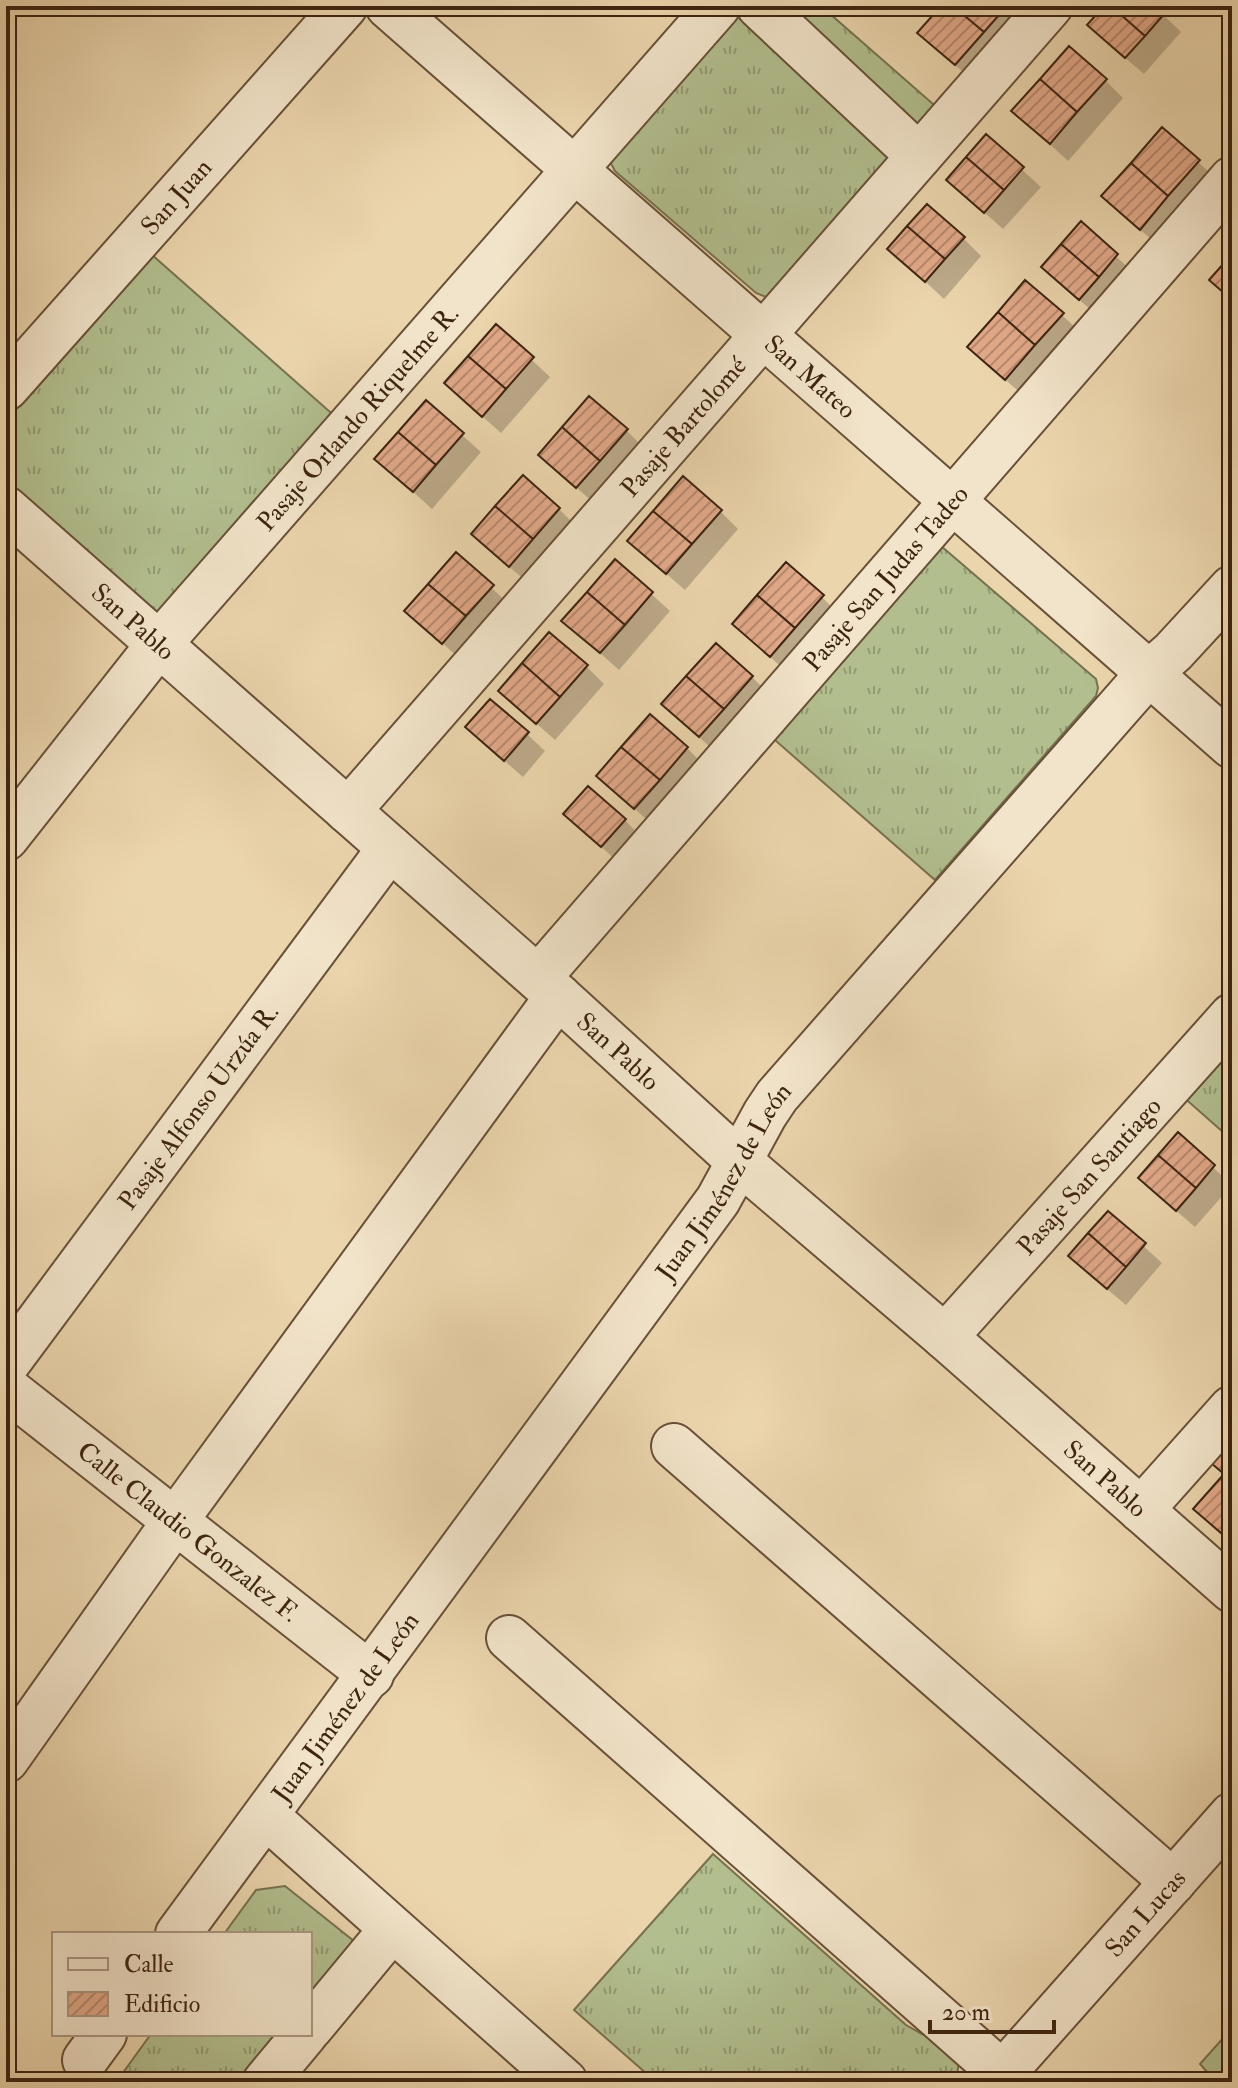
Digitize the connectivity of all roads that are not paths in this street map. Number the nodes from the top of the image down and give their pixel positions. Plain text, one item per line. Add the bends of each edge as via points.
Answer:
1 (345, 6) edge
2 (388, 6) edge
3 (718, 6) edge
4 (759, 6) edge
5 (1050, 6) edge
6 (919, 156) junction
7 (574, 169) junction
8 (1232, 179) edge
9 (763, 335) junction
10 (6, 388) edge
11 (953, 501) junction
12 (6, 509) edge
13 (1232, 588) edge
14 (159, 644) junction
15 (1149, 673) junction
16 (1232, 746) edge
17 (348, 811) junction
18 (6, 838) edge
19 (390, 848) junction
20 (548, 987) junction
21 (1232, 1016) edge
22 (740, 1162) junction
23 (945, 1337) junction
24 (6, 1365) edge
25 (6, 1388) edge
26 (1232, 1408) edge
27 (674, 1446) dead end
28 (1141, 1510) junction
29 (175, 1521) junction
30 (1232, 1590) edge
31 (509, 1638) dead end
32 (371, 1675) junction
33 (6, 1760) edge
34 (1232, 1815) edge
35 (266, 1816) junction
36 (1173, 1882) junction
37 (392, 1929) junction
38 (179, 1932) edge
39 (312, 2026) edge
40 (303, 2036) edge
41 (999, 2078) edge
42 (265, 2082) edge
43 (565, 2082) edge

1 - 10 street, San Juan
2 - 7 street, San Mateo
3 - 7 street, Pasaje Orlando Riquelme R.
4 - 6 street
5 - 6 street, Pasaje Bartolomé
6 - 9 street, Pasaje Bartolomé
7 - 9 street, San Mateo
7 - 14 street, Pasaje Orlando Riquelme R.
8 - 11 street, Pasaje San Judas Tadeo
9 - 11 street, San Mateo
9 - 17 street, Pasaje Bartolomé
11 - 15 street, San Mateo
11 - 20 street, Pasaje San Judas Tadeo
12 - 14 street, San Pablo
13 - 15 street, Juan Jiménez de León
14 - 17 street, San Pablo
14 - 18 street, Pasaje Orlando Riquelme R.
15 - 16 street, San Mateo
15 - 22 street, Juan Jiménez de León via 777,1096
17 - 19 street, San Pablo
19 - 20 street, San Pablo
19 - 24 street, Pasaje Alfonso Urzúa R.
20 - 22 street, San Pablo
20 - 29 street, Pasaje San Judas Tadeo
21 - 23 street, Pasaje San Santiago
22 - 23 street, San Pablo
22 - 32 street, Juan Jiménez de León via 718,1200
23 - 28 street, San Pablo
25 - 29 street, Calle Claudio Gonzalez F.
26 - 28 street
27 - 36 street
28 - 30 street, San Pablo
29 - 32 street, Calle Claudio Gonzalez F.
29 - 33 street, Pasaje San Judas Tadeo
31 - 41 street
32 - 35 street, Juan Jiménez de León
34 - 36 street, San Lucas
35 - 37 street
35 - 38 street, Juan Jiménez de León
36 - 41 street, San Lucas
37 - 39 street
37 - 43 street
40 - 42 street

